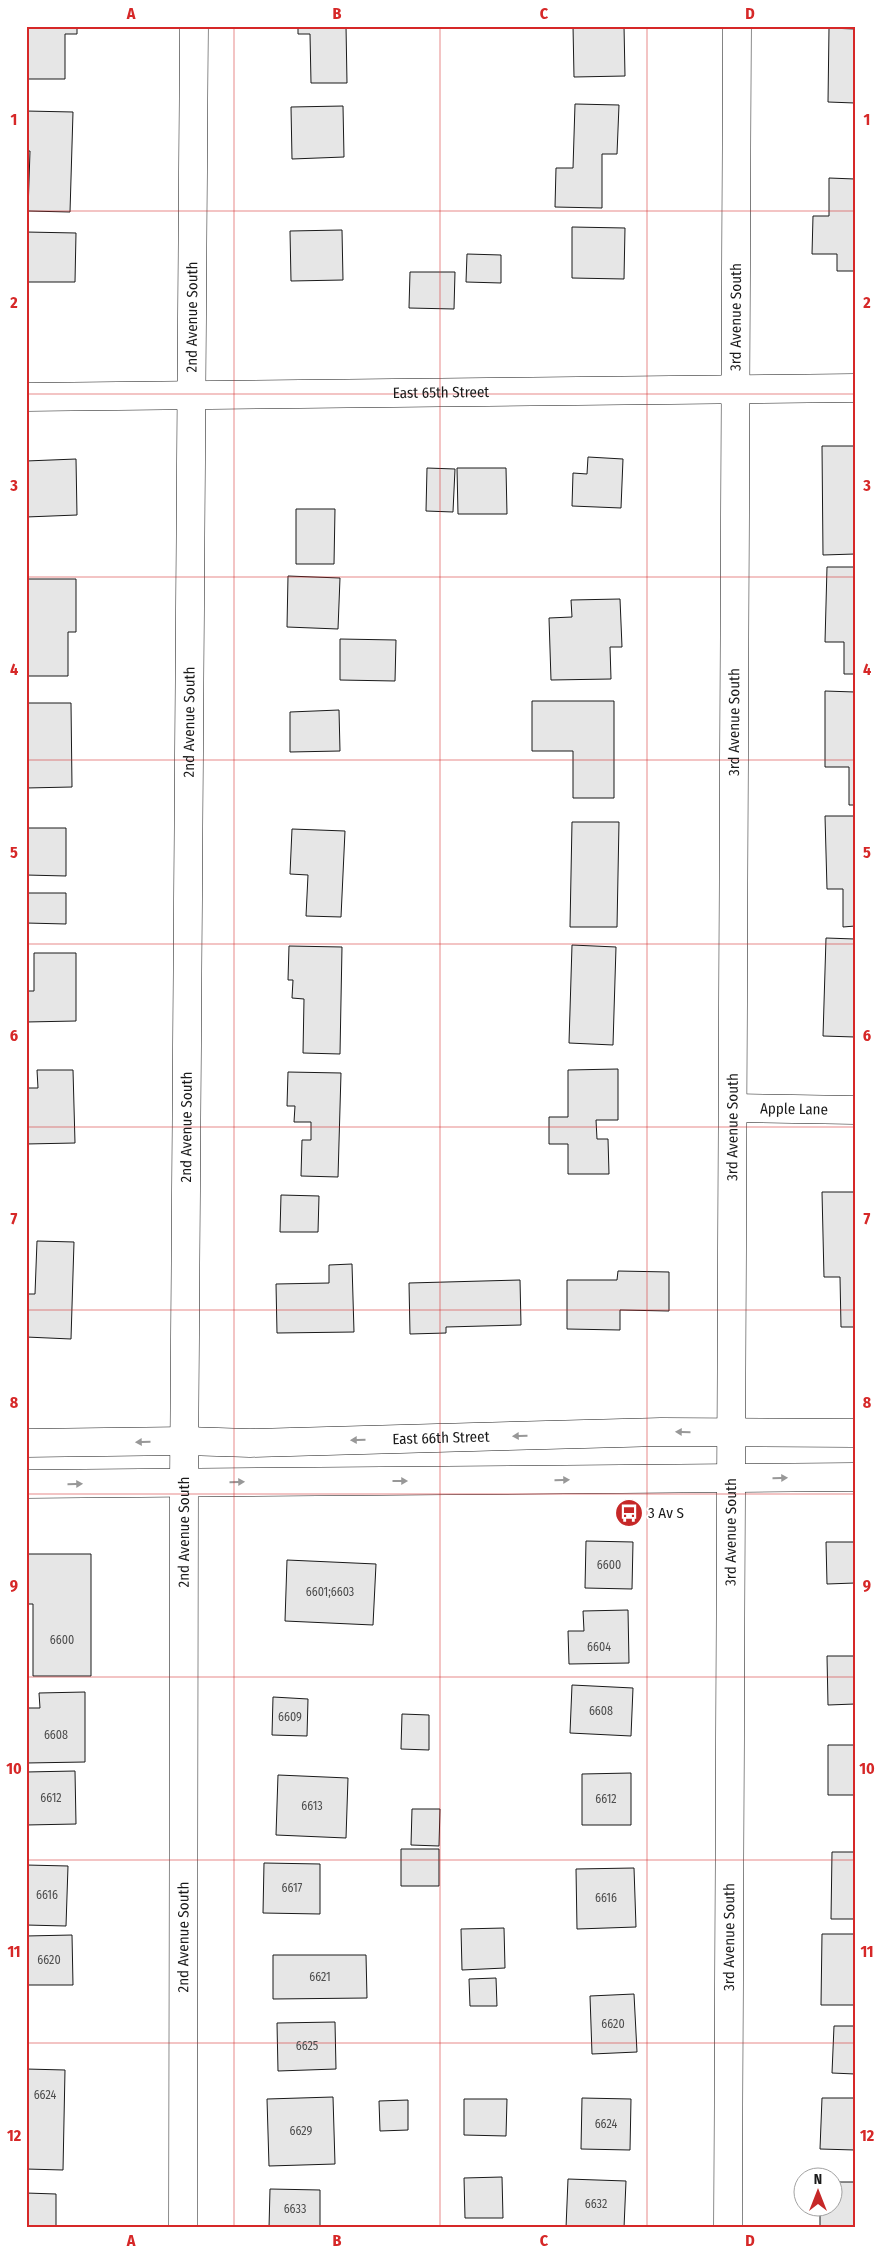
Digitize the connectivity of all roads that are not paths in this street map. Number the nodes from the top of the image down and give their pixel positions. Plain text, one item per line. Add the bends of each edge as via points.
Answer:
1 (194, 26) edge
2 (738, 26) edge
3 (736, 388) junction
4 (855, 388) edge
5 (191, 395) junction
6 (26, 397) edge
7 (734, 1108) junction
8 (855, 1110) edge
9 (732, 1433) junction
10 (855, 1433) edge
11 (185, 1441) junction
12 (26, 1443) edge
13 (855, 1477) edge
14 (732, 1479) junction
15 (184, 1483) junction
16 (26, 1484) edge
17 (183, 2228) edge
18 (728, 2228) edge

1 - 5 street, 2nd Avenue South
2 - 3 street, 3rd Avenue South
3 - 4 street, East 65th Street
3 - 5 street, East 65th Street
3 - 7 street, 3rd Avenue South
5 - 6 street, East 65th Street
5 - 11 street, 2nd Avenue South
7 - 8 street, Apple Lane
7 - 9 street, 3rd Avenue South
9 - 10 street, East 66th Street
9 -> 11 street, East 66th Street
9 - 14 street, 3rd Avenue South
11 -> 12 street, East 66th Street
11 - 15 street, 2nd Avenue South
14 -> 13 street
15 -> 14 street
14 - 18 street, 3rd Avenue South
16 -> 15 street
15 - 17 street, 2nd Avenue South

